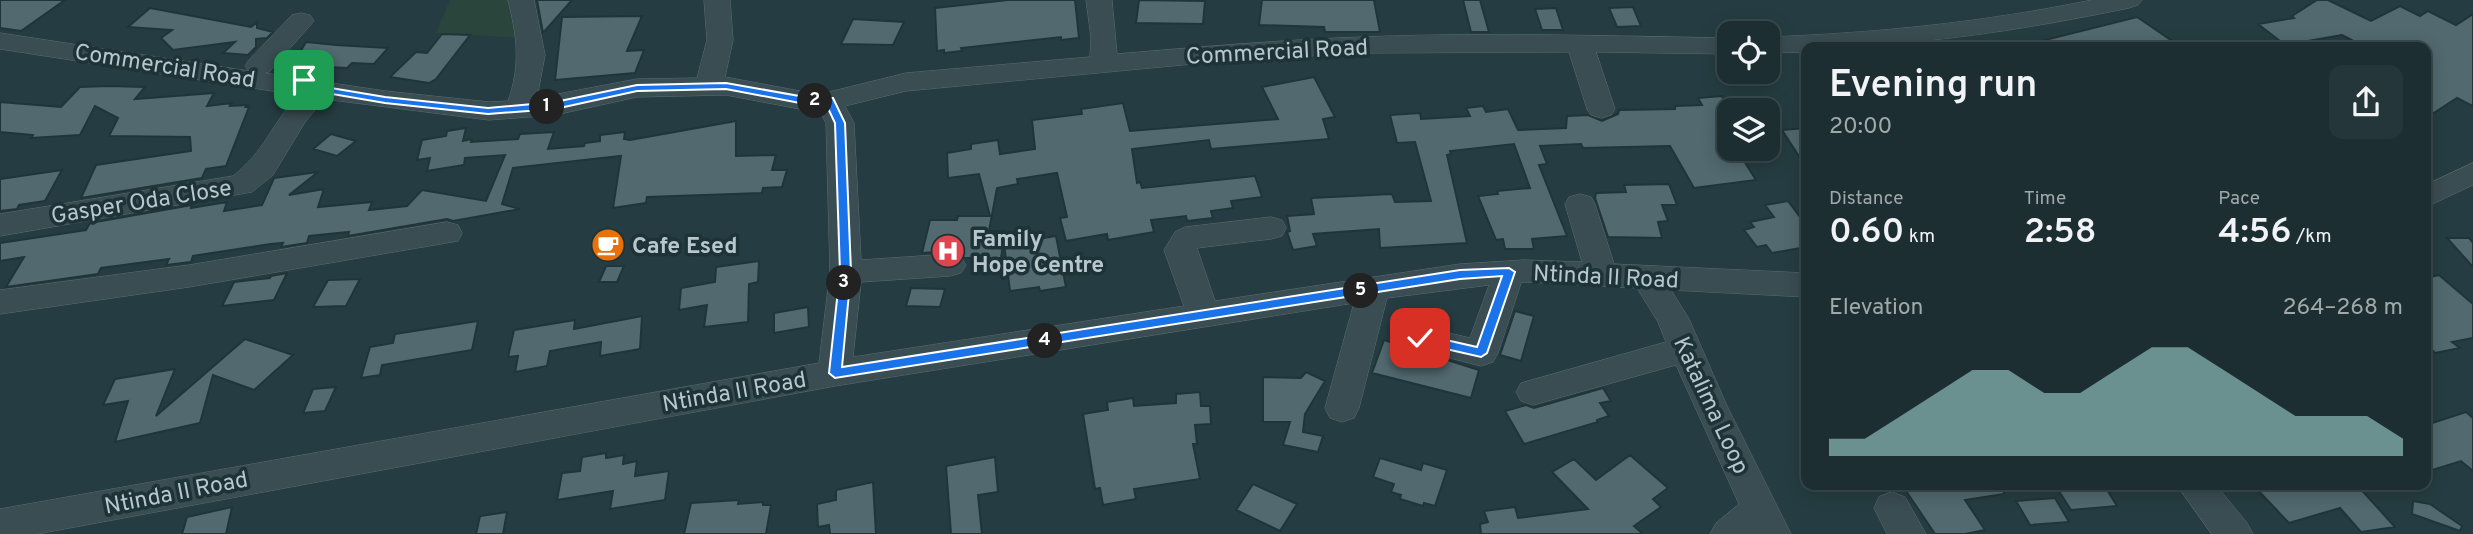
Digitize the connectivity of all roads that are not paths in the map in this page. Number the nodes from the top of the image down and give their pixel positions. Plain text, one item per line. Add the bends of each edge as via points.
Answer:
1 (521, 0) edge
2 (717, 0) edge
3 (1099, 0) edge
4 (2129, 0) edge
5 (302, 21) dead end
6 (0, 41) edge
7 (1824, 42) edge
8 (1801, 43) edge
9 (1780, 44) edge
10 (1580, 45) junction
11 (1717, 46) edge
12 (1103, 65) junction
13 (260, 66) junction
14 (203, 72) junction
15 (709, 86) junction
16 (310, 87) junction
17 (830, 101) junction
18 (1601, 109) dead end
19 (519, 110) junction
20 (2473, 173) edge
21 (2431, 189) edge
22 (1580, 204) dead end
23 (0, 225) edge
24 (1271, 228) dead end
25 (447, 233) dead end
26 (950, 265) dead end
27 (846, 272) junction
28 (1509, 272) junction
29 (1602, 275) junction
30 (1647, 278) junction
31 (1801, 285) edge
32 (1374, 288) junction
33 (0, 302) edge
34 (1203, 314) junction
35 (1420, 338) dead end
36 (1686, 349) junction
37 (835, 373) junction
38 (1533, 392) dead end
39 (1342, 408) dead end
40 (2199, 490) edge
41 (1766, 521) edge
42 (0, 525) edge
43 (1729, 534) edge
44 (2234, 534) edge

1 - 19 street via 534,59
2 - 15 street via 720,40
3 - 12 street
4 - 7 street via 2033,20 1899,38
5 - 13 street
6 - 14 street, Commercial Road
8 - 9 street
10 - 11 street, Commercial Road
10 - 12 street, Commercial Road via 1363,46
10 - 18 street
12 - 17 street, Commercial Road via 906,82
13 - 14 street via 222,63
13 - 16 street via 304,76
14 - 16 street, Commercial Road
15 - 17 street, Commercial Road
15 - 19 street, Commercial Road via 623,89
16 - 19 street, Commercial Road via 385,100
16 - 23 street, Gasper Oda Close via 263,168 242,185
17 - 27 street via 840,123
20 - 21 street
22 - 29 street
24 - 34 street via 1196,235 1186,240 1180,250
25 - 33 street
26 - 27 street
27 - 37 street
28 - 29 street, Ntinda II Road
28 - 32 street, Ntinda II Road
28 - 35 street via 1481,353
29 - 30 street, Ntinda II Road
30 - 31 street, Ntinda II Road
30 - 36 street, Katalima Loop
32 - 34 street, Ntinda II Road
32 - 39 street
34 - 37 street, Ntinda II Road
36 - 38 street
36 - 41 street, Katalima Loop
37 - 42 street, Ntinda II Road
40 - 44 street
41 - 43 street

